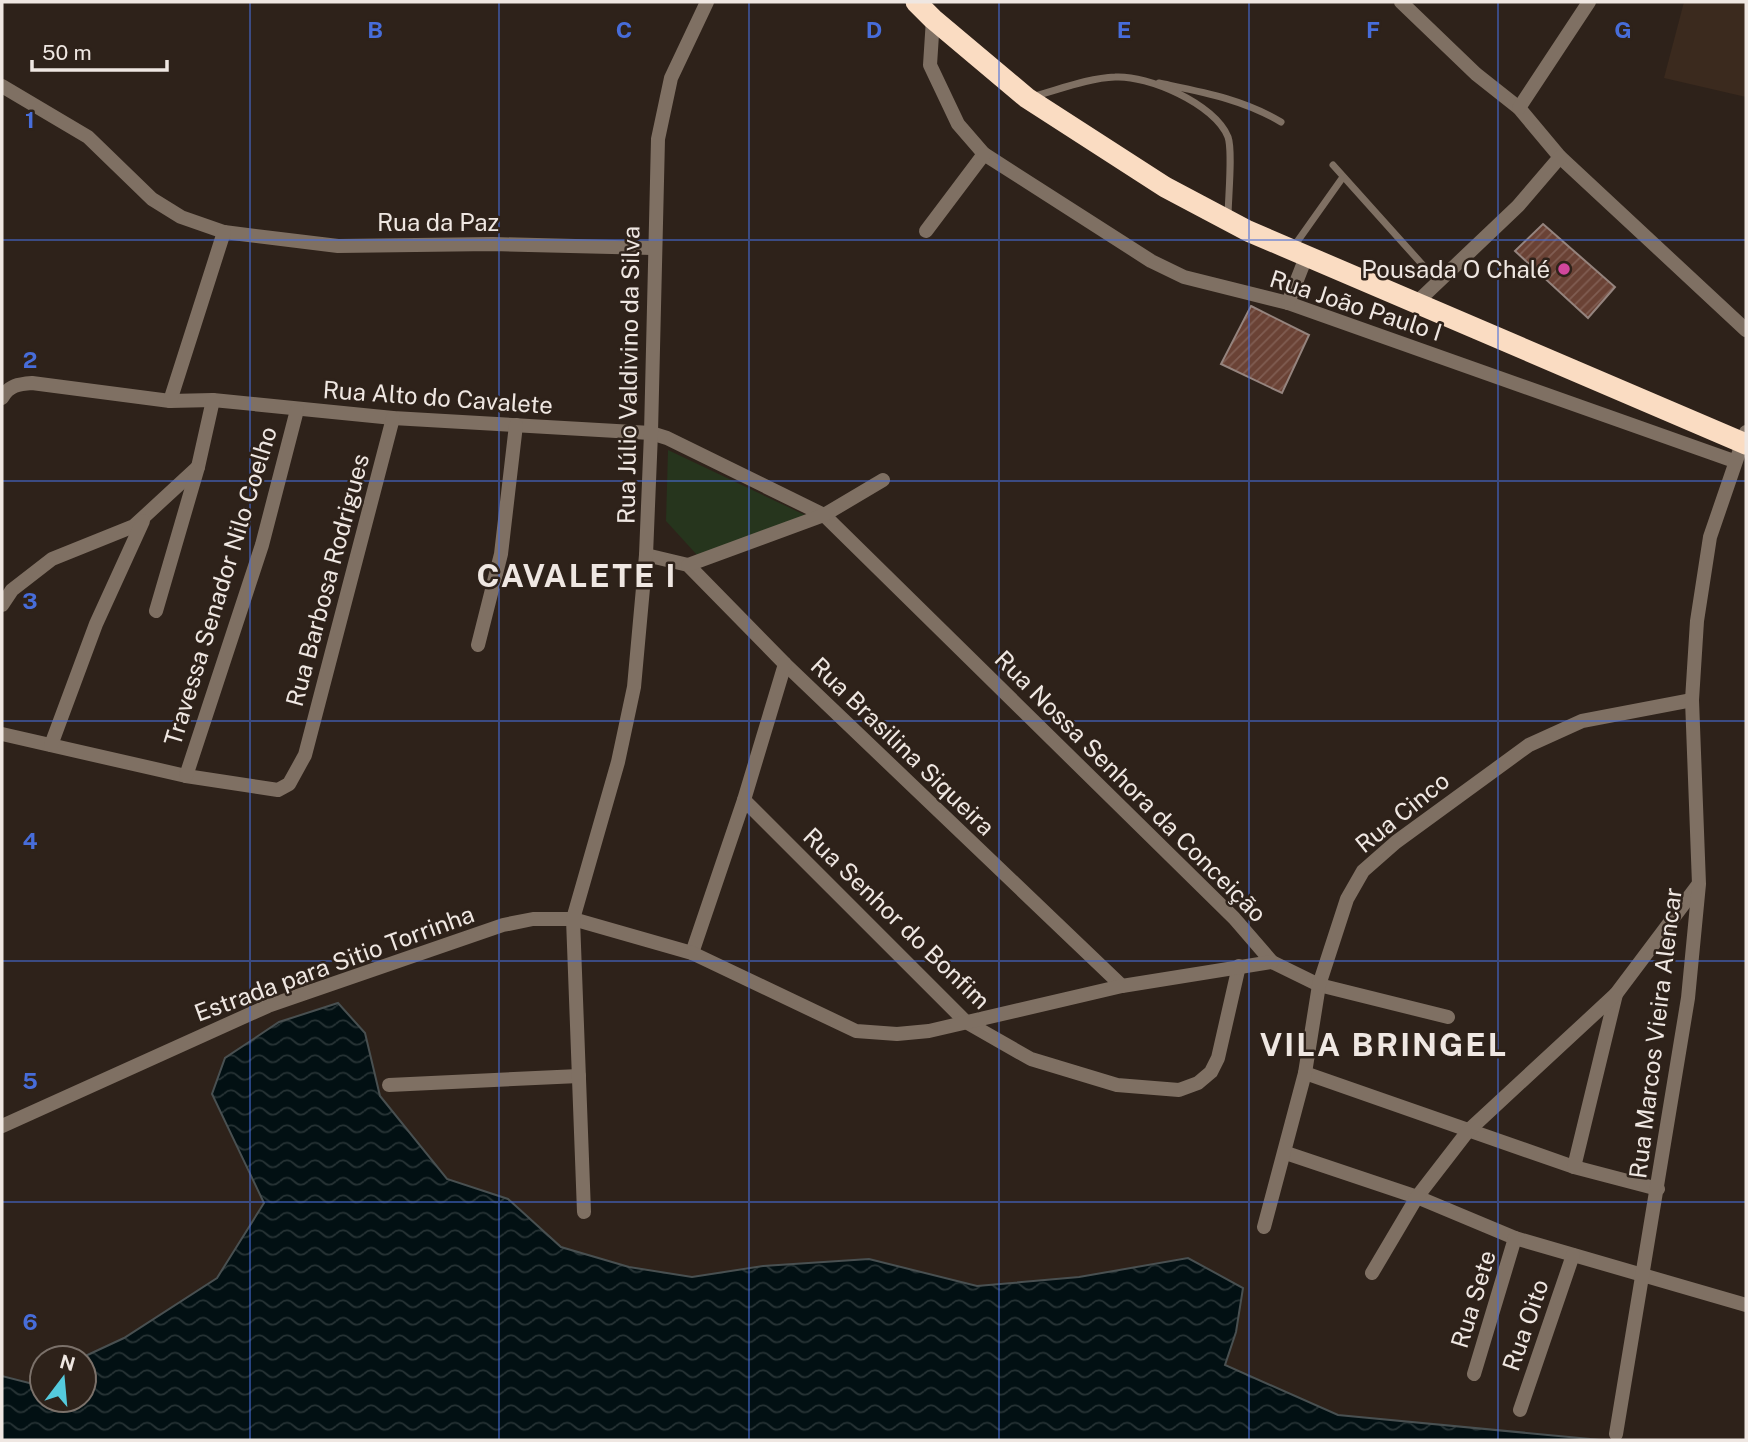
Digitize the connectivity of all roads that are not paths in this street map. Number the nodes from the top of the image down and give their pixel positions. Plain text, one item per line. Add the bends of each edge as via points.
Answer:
1 (707, 2) edge
2 (916, 2) edge
3 (1402, 2) edge
4 (1589, 2) edge
5 (933, 19) junction
6 (1145, 80) junction
7 (2, 86) edge
8 (1027, 97) junction
9 (1518, 108) junction
10 (1281, 122) dead end
11 (984, 154) junction
12 (1560, 157) junction
13 (1333, 166) dead end
14 (1343, 177) junction
15 (1227, 220) junction
16 (926, 231) dead end
17 (223, 232) junction
18 (653, 248) junction
19 (1299, 253) junction
20 (1438, 282) junction
21 (1288, 303) junction
22 (1415, 304) junction
23 (1746, 330) edge
24 (2, 398) edge
25 (213, 400) junction
26 (170, 401) junction
27 (298, 410) junction
28 (393, 418) junction
29 (516, 425) junction
30 (651, 433) junction
31 (1742, 444) edge
32 (198, 467) junction
33 (883, 480) dead end
34 (824, 515) junction
35 (143, 520) junction
36 (646, 555) junction
37 (688, 565) junction
38 (2, 605) edge
39 (156, 611) dead end
40 (478, 645) dead end
41 (785, 664) junction
42 (1692, 701) junction
43 (2, 734) edge
44 (51, 745) junction
45 (186, 776) junction
46 (744, 800) junction
47 (1699, 884) junction
48 (573, 919) junction
49 (692, 953) junction
50 (1272, 961) junction
51 (1239, 966) junction
52 (1319, 985) junction
53 (1122, 986) junction
54 (1616, 994) junction
55 (1448, 1017) dead end
56 (967, 1022) junction
57 (1305, 1073) junction
58 (579, 1076) junction
59 (389, 1085) dead end
60 (2, 1126) edge
61 (1468, 1130) junction
62 (1286, 1153) junction
63 (1574, 1167) junction
64 (1658, 1189) junction
65 (1417, 1197) junction
66 (584, 1212) dead end
67 (1264, 1227) dead end
68 (1515, 1238) junction
69 (1573, 1255) junction
70 (1372, 1273) dead end
71 (1643, 1275) junction
72 (1746, 1305) edge
73 (1474, 1374) dead end
74 (1520, 1410) dead end
75 (1616, 1434) dead end

1 - 18 street, Rua Júlio Valdivino da Silva via 671,78 661,127
2 - 5 highway
3 - 9 street
4 - 9 street
5 - 8 highway
5 - 11 street, Rua João Paulo I via 930,65 958,124
6 - 8 lane via 1114,77
6 - 10 lane via 1223,96
6 - 15 lane via 1215,117 1228,138
7 - 17 street, Rua da Paz via 88,137 152,199 181,217
8 - 15 highway via 1165,187
9 - 12 street
11 - 16 street
11 - 21 street, Rua João Paulo I via 1151,261 1184,277
12 - 20 street via 1518,206
12 - 23 street
13 - 14 lane
14 - 19 lane
14 - 20 lane
15 - 19 highway
17 - 18 street, Rua da Paz via 338,246
17 - 26 street
18 - 30 street, Rua Júlio Valdivino da Silva
19 - 21 street
19 - 22 highway
20 - 22 street
21 - 31 street, Rua João Paulo I
22 - 31 highway
24 - 26 street, Rua Alto do Cavalete via 6,390 32,383
25 - 26 street, Rua Alto do Cavalete
25 - 27 street, Rua Alto do Cavalete
25 - 32 street
27 - 28 street, Rua Alto do Cavalete
27 - 45 street, Travessa Senador Nilo Coelho via 262,545
28 - 29 street, Rua Alto do Cavalete
28 - 45 street, Rua Barbosa Rodrigues via 305,755 289,784 278,790
29 - 30 street, Rua Alto do Cavalete
29 - 40 street via 501,554
30 - 34 street, Rua Alto do Cavalete via 743,472
30 - 36 street, Rua Júlio Valdivino da Silva
31 - 42 street, Rua Marcos Vieira Alencar via 1710,537 1697,621
32 - 35 street
32 - 39 street
33 - 34 street
34 - 37 street
34 - 50 street, Rua Nossa Senhora da Conceição via 1234,918
35 - 38 street via 52,559 12,590
35 - 44 street via 96,624
36 - 37 street
36 - 48 street, Rua Júlio Valdivino da Silva via 634,687 618,762
37 - 41 street, Rua Brasilina Siqueira
41 - 46 street
41 - 53 street, Rua Brasilina Siqueira
42 - 47 street, Rua Marcos Vieira Alencar
42 - 52 street, Rua Cinco via 1582,721 1529,745 1396,842 1363,871 1347,900
43 - 44 street
44 - 45 street
46 - 49 street
46 - 56 street, Rua Senhor do Bonfim
47 - 54 street
47 - 64 street, Rua Marcos Vieira Alencar via 1688,998
48 - 49 street, Estrada para Sitio Torrinha
48 - 58 street, Rua Júlio Valdivino da Silva
48 - 60 street, Estrada para Sitio Torrinha via 503,925 268,1006
49 - 56 street, Estrada para Sitio Torrinha via 856,1031 897,1034
50 - 51 street, Estrada para Sitio Torrinha
50 - 52 street, Rua Nossa Senhora da Conceição
51 - 53 street, Estrada para Sitio Torrinha
51 - 56 street, Rua Senhor do Bonfim via 1218,1058 1198,1083 1179,1090 1117,1085 1031,1059
52 - 55 street, Rua Nossa Senhora da Conceição
52 - 57 street, Rua Cinco
53 - 56 street, Estrada para Sitio Torrinha
54 - 61 street
54 - 63 street
57 - 61 street
57 - 62 street, Rua Cinco
58 - 59 street
58 - 66 street, Rua Júlio Valdivino da Silva
61 - 63 street
61 - 65 street
62 - 65 street
62 - 67 street, Rua Cinco
63 - 64 street
64 - 71 street, Rua Marcos Vieira Alencar
65 - 68 street
65 - 70 street
68 - 69 street
68 - 73 street, Rua Sete
69 - 71 street
69 - 74 street, Rua Oito
71 - 72 street
71 - 75 street, Rua Marcos Vieira Alencar

